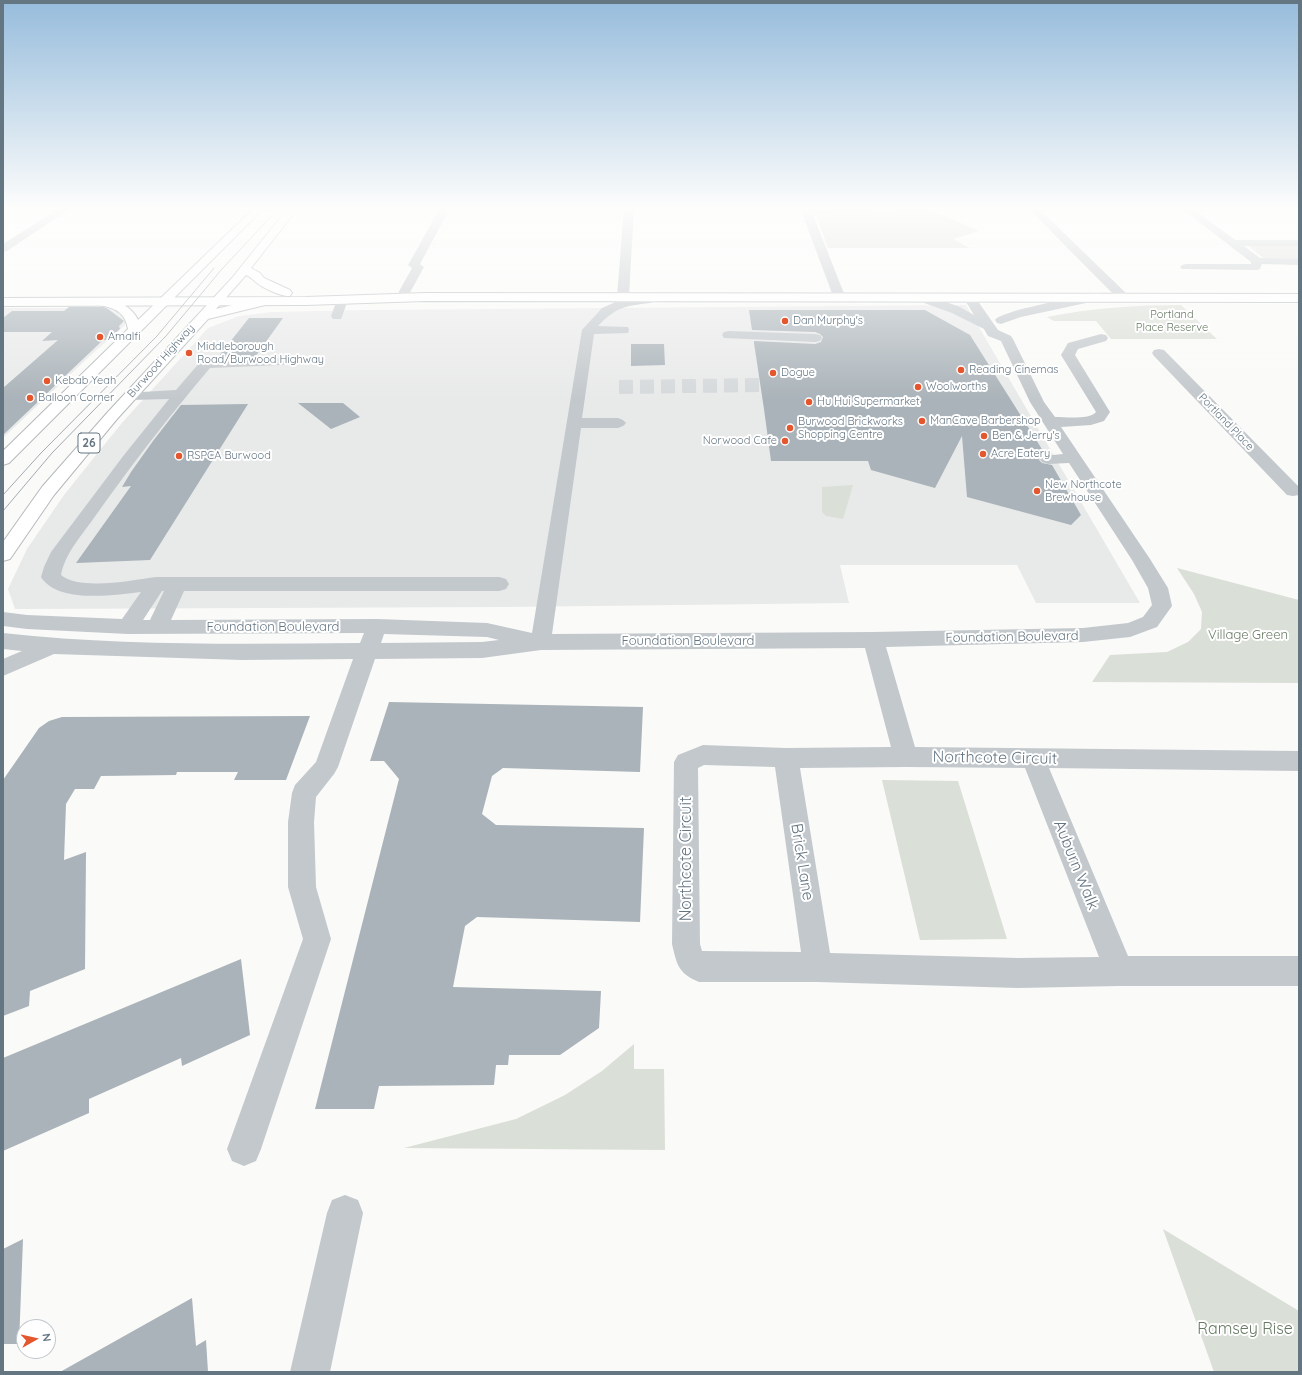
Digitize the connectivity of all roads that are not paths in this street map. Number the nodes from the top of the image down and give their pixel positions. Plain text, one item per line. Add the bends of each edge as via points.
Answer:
1 (193, 272) edge
2 (241, 272) edge
3 (250, 272) edge
4 (415, 272) edge
5 (625, 272) edge
6 (830, 272) edge
7 (1099, 272) edge
8 (173, 292) junction
9 (225, 292) junction
10 (286, 293) junction
11 (3, 294) edge
12 (403, 295) junction
13 (425, 296) junction
14 (584, 296) junction
15 (623, 296) junction
16 (664, 296) junction
17 (839, 296) junction
18 (920, 297) junction
19 (969, 297) junction
20 (984, 297) junction
21 (1096, 297) junction
22 (1124, 297) junction
23 (1299, 298) edge
24 (342, 300) junction
25 (3, 302) edge
26 (102, 302) junction
27 (163, 302) junction
28 (216, 302) junction
29 (261, 302) junction
30 (203, 316) junction
31 (337, 316) dead end
32 (599, 316) junction
33 (1001, 320) junction
34 (988, 327) junction
35 (135, 330) junction
36 (588, 330) junction
37 (623, 330) dead end
38 (729, 335) dead end
39 (815, 338) dead end
40 (1102, 338) dead end
41 (1006, 339) junction
42 (1159, 353) dead end
43 (298, 361) dead end
44 (179, 394) junction
45 (130, 396) junction
46 (1051, 422) junction
47 (576, 423) junction
48 (618, 423) dead end
49 (1075, 458) junction
50 (1048, 459) dead end
51 (3, 460) edge
52 (1297, 494) edge
53 (3, 555) edge
54 (156, 584) junction
55 (177, 584) junction
56 (499, 584) dead end
57 (3, 619) edge
58 (128, 627) junction
59 (157, 627) junction
60 (373, 638) junction
61 (873, 640) junction
62 (3, 641) edge
63 (541, 642) junction
64 (51, 646) junction
65 (3, 668) edge
66 (906, 757) junction
67 (786, 758) junction
68 (1033, 759) junction
69 (1299, 761) edge
70 (818, 967) junction
71 (1119, 971) junction
72 (1299, 972) edge
73 (244, 1149) dead end
74 (345, 1212) dead end
75 (310, 1372) edge

1 - 8 main road
2 - 9 main road, Burwood Highway / 26
3 - 10 main road
4 - 12 street
5 - 15 street
6 - 17 street
7 - 22 street
8 - 9 main road
8 - 11 main road
8 - 27 main road
9 - 10 main road
9 - 28 main road, Burwood Highway / 26
10 - 12 main road
12 - 13 main road
13 - 14 main road
13 - 24 main road
14 - 15 main road
14 - 32 street via 595,305
15 - 16 main road
16 - 17 main road
16 - 32 street via 616,305
17 - 18 main road
18 - 19 main road
18 - 34 street via 956,310
19 - 20 main road
19 - 34 street
20 - 21 main road
20 - 33 street, Foundation Boulevard
21 - 22 main road
21 - 33 street via 1017,314
22 - 23 main road
24 - 29 main road
24 - 31 street
25 - 26 main road
26 - 27 main road
26 - 35 main road via 129,313
27 - 28 main road
27 - 35 main road
28 - 29 main road
28 - 30 main road, Burwood Highway / 26
29 - 30 main road
30 - 45 main road, Burwood Highway / 26
32 - 36 street
33 - 41 street, Foundation Boulevard via 1009,333
34 - 41 street via 993,333
35 - 51 main road
36 - 37 street
36 - 47 street
38 - 39 street
40 - 46 street via 1073,346 1068,355 1103,412 1098,418 1086,422
41 - 46 street, Foundation Boulevard via 1037,402
42 - 52 street, Portland Place
43 - 44 street via 206,364
44 - 45 street
44 - 54 street via 130,455 58,556 51,576 59,585 73,588 102,589
45 - 53 main road, Burwood Highway / 26 via 48,491
46 - 49 street, Foundation Boulevard
47 - 48 street
47 - 63 street
49 - 50 street
49 - 61 street, Foundation Boulevard via 1158,588 1162,606 1150,622 1130,630 1083,635
54 - 55 street
54 - 58 street
55 - 56 street
55 - 59 street
57 - 58 street, Foundation Boulevard
58 - 59 street, Foundation Boulevard
59 - 60 street, Foundation Boulevard
60 - 63 street, Foundation Boulevard via 482,650
60 - 64 street, Foundation Boulevard via 145,650
60 - 73 street via 356,678 326,767 304,793 301,822 302,887 317,939
61 - 63 street, Foundation Boulevard
61 - 66 street
62 - 64 street, Foundation Boulevard
64 - 65 street, Foundation Boulevard
66 - 67 street, Northcote Circuit
66 - 68 street, Northcote Circuit
67 - 70 street, Brick Lane
67 - 70 street, Northcote Circuit via 703,755 686,762 686,944 690,960 699,967
68 - 69 street, Northcote Circuit
68 - 71 street, Auburn Walk
70 - 71 street, Northcote Circuit via 1018,973
71 - 72 street, Northcote Circuit
74 - 75 street

